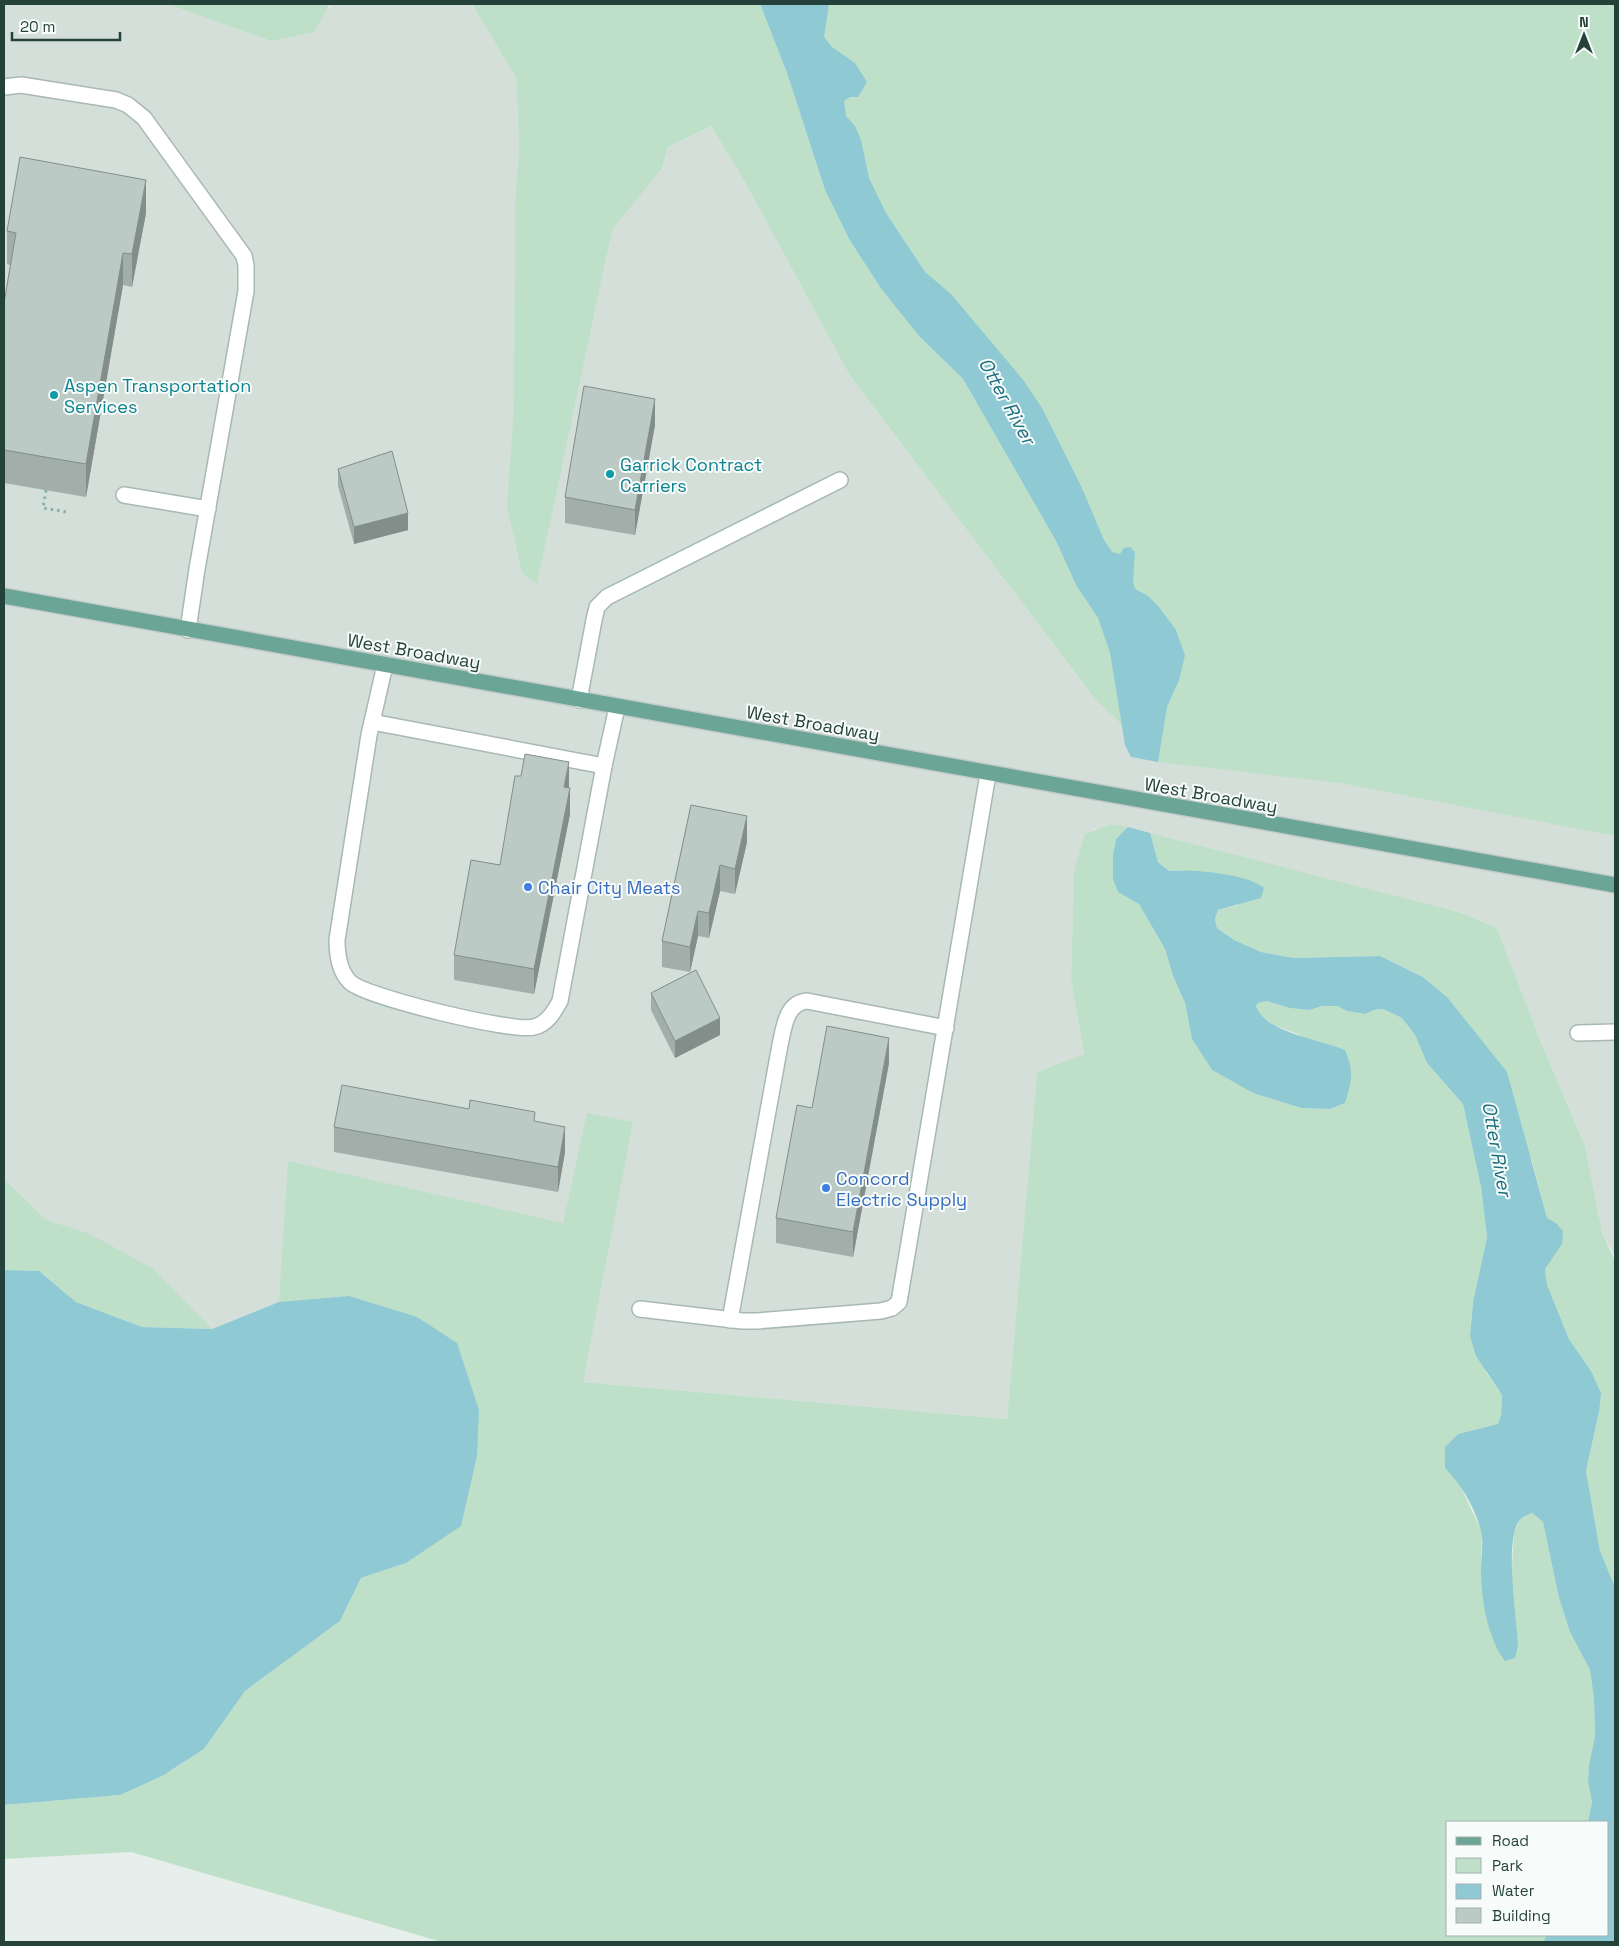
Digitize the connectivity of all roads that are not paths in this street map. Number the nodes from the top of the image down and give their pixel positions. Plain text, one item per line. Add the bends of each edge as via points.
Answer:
1 (4, 87) edge
2 (840, 480) dead end
3 (124, 494) dead end
4 (208, 510) junction
5 (4, 596) edge
6 (188, 630) junction
7 (385, 665) junction
8 (580, 700) junction
9 (616, 707) junction
10 (372, 722) junction
11 (604, 766) junction
12 (988, 774) junction
13 (1615, 885) edge
14 (946, 1028) junction
15 (1615, 1032) edge
16 (1578, 1033) dead end
17 (640, 1309) dead end
18 (730, 1320) junction

1 - 4 lane via 21,85 116,100 128,105 144,118 244,256 246,291
2 - 8 lane via 607,597 597,607
3 - 4 lane
4 - 6 lane
5 - 6 main road, West Broadway
6 - 7 main road, West Broadway
7 - 8 main road, West Broadway
7 - 10 lane
8 - 9 main road, West Broadway
9 - 11 lane
9 - 12 main road, West Broadway
10 - 11 lane
10 - 11 lane via 336,940 338,961 350,983 387,999 514,1029 534,1028 551,1017 560,1001
12 - 13 main road, West Broadway
12 - 14 lane
14 - 18 lane via 899,1302 881,1311 756,1321
14 - 18 lane via 807,1001 793,1006 780,1045
15 - 16 lane
17 - 18 lane

